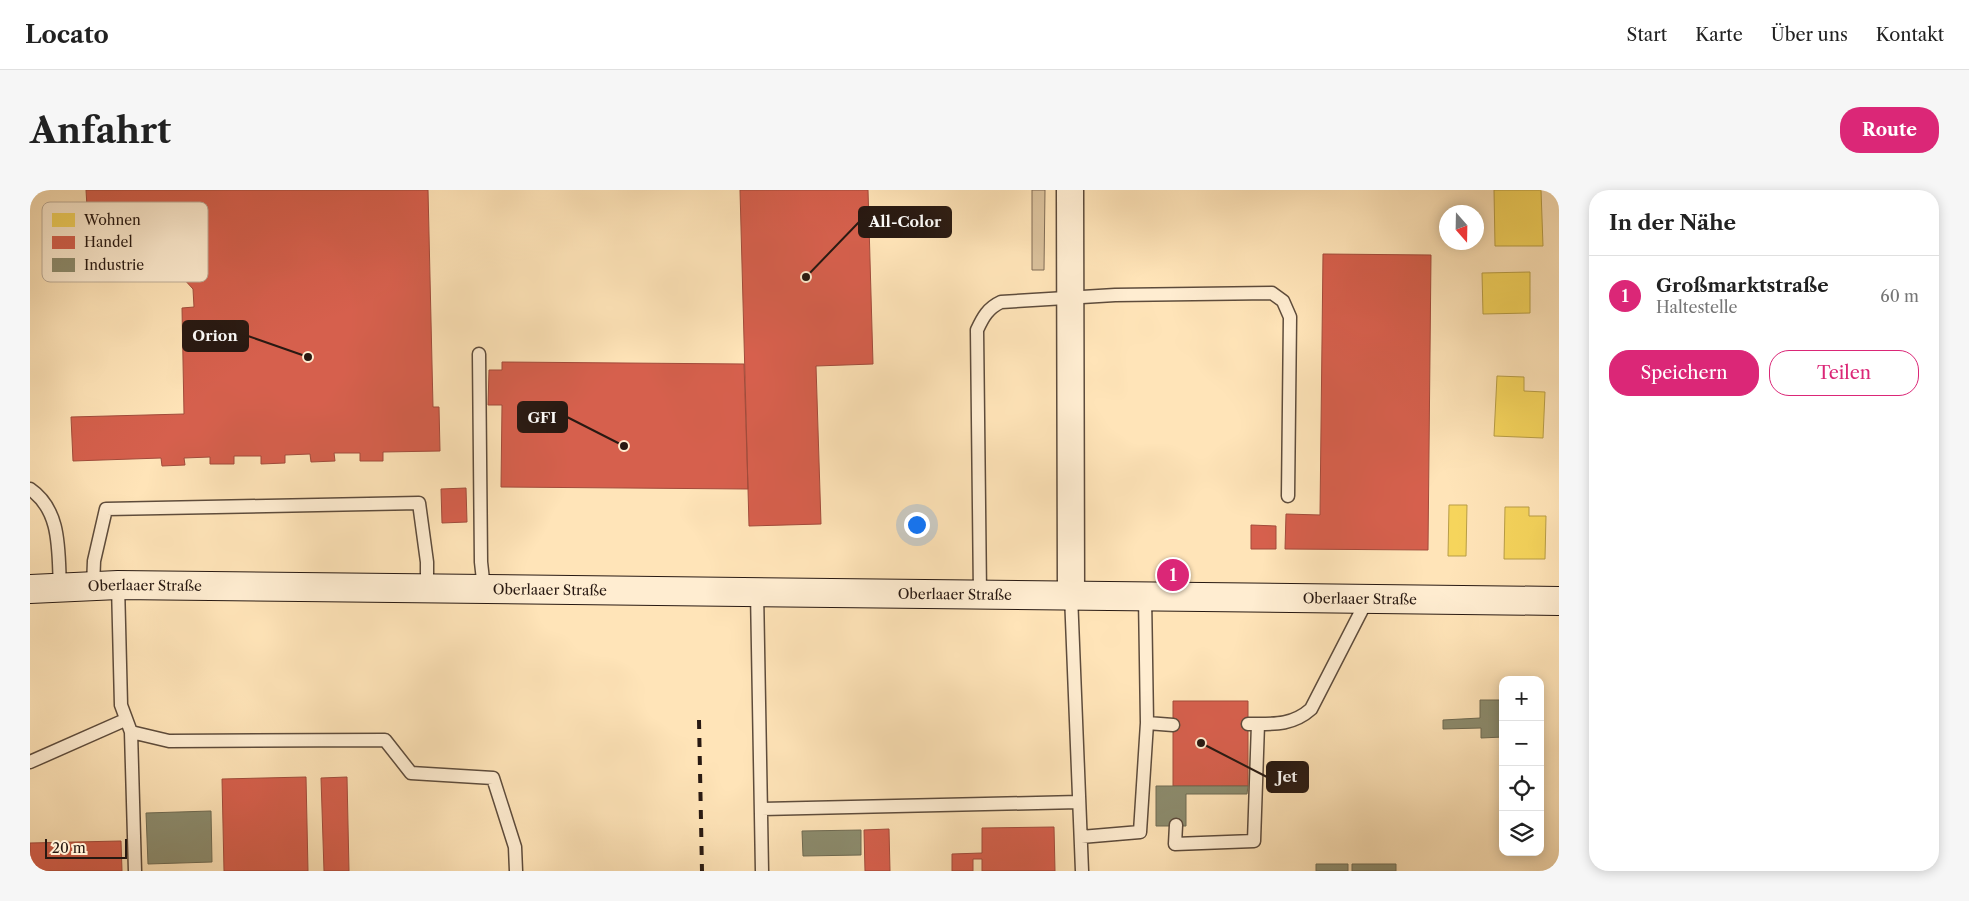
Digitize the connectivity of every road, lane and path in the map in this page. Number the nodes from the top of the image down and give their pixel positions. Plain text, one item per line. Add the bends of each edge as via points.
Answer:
1 (1070, 190) edge
2 (1070, 297) junction
3 (479, 354) dead end
4 (30, 489) edge
5 (1288, 496) dead end
6 (106, 586) junction
7 (60, 588) junction
8 (427, 588) junction
9 (30, 589) edge
10 (484, 589) junction
11 (757, 591) junction
12 (980, 594) junction
13 (1071, 594) junction
14 (1145, 596) junction
15 (1368, 598) junction
16 (1559, 601) edge
17 (125, 720) junction
18 (1147, 723) junction
19 (1173, 725) dead end
20 (131, 732) junction
21 (30, 762) edge
22 (1079, 802) junction
23 (761, 809) junction
24 (1176, 825) dead end
25 (1080, 837) junction
26 (135, 871) edge
27 (516, 871) edge
28 (762, 871) edge
29 (1082, 871) edge

1 - 2 street
2 - 5 lane via 1272,293 1283,301 1290,316
2 - 12 lane via 1001,302 992,306 977,330
2 - 13 street
3 - 10 lane
4 - 7 lane via 42,497 56,525
6 - 7 main road, Oberlaaer Straße
6 - 8 main road, Oberlaaer Straße
6 - 8 lane via 94,561 106,509 419,503
6 - 17 lane
7 - 9 main road, Oberlaaer Straße
8 - 10 main road, Oberlaaer Straße
10 - 11 main road, Oberlaaer Straße
11 - 12 main road, Oberlaaer Straße
11 - 23 lane
12 - 13 main road, Oberlaaer Straße
13 - 14 main road, Oberlaaer Straße
13 - 22 lane
14 - 15 main road, Oberlaaer Straße
14 - 18 lane
15 - 16 main road, Oberlaaer Straße
15 - 24 lane via 1311,709 1289,723 1253,724 1254,841 1175,844
17 - 20 lane
17 - 21 lane
18 - 19 lane
18 - 25 lane via 1140,832
20 - 26 lane
20 - 27 lane via 169,741 385,740 412,773 493,778 516,847
22 - 23 lane
22 - 25 lane
23 - 28 lane
25 - 29 lane

